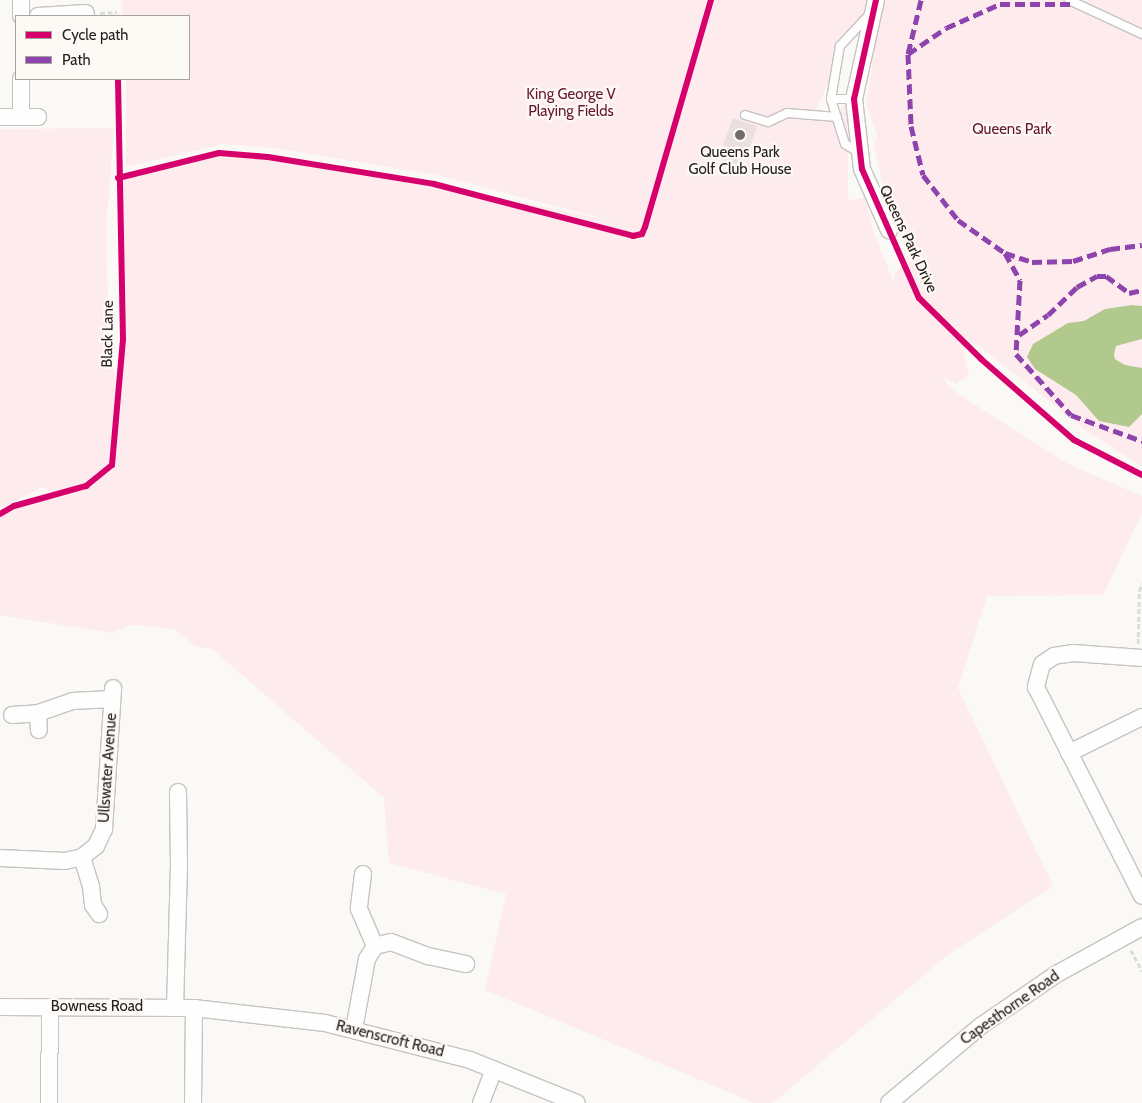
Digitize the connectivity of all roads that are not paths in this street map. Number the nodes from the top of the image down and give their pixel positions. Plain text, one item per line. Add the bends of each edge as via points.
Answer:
1 (21, 0) edge
2 (1069, 0) edge
3 (874, 7) edge
4 (86, 13) dead end
5 (21, 15) edge
6 (54, 15) edge
7 (1142, 34) edge
8 (21, 80) edge
9 (831, 99) junction
10 (854, 99) junction
11 (745, 115) dead end
12 (0, 117) edge
13 (21, 117) junction
14 (38, 117) dead end
15 (836, 117) junction
16 (860, 153) junction
17 (889, 230) dead end
18 (1139, 658) edge
19 (38, 713) junction
20 (12, 715) dead end
21 (1142, 717) edge
22 (38, 730) dead end
23 (1069, 753) junction
24 (178, 792) dead end
25 (82, 857) junction
26 (0, 858) edge
27 (363, 874) dead end
28 (1142, 896) edge
29 (99, 914) dead end
30 (1142, 927) edge
31 (375, 946) junction
32 (466, 964) dead end
33 (0, 1007) edge
34 (50, 1007) junction
35 (175, 1008) junction
36 (194, 1008) junction
37 (354, 1029) junction
38 (494, 1069) junction
39 (49, 1103) edge
40 (193, 1103) edge
41 (481, 1103) edge
42 (577, 1103) edge
43 (889, 1103) edge

1 - 5 street
2 - 7 lane
3 - 9 lane via 840,46
3 - 10 street, Queens Park Drive
4 - 6 street
8 - 13 street
9 - 10 lane
9 - 15 lane
10 - 16 street, Queens Park Drive
11 - 15 lane via 768,122 787,113
12 - 13 street
13 - 14 street
15 - 16 lane via 845,144
16 - 17 street, Queens Park Drive via 862,169
18 - 23 street via 1062,654 1042,664 1036,679 1038,696
19 - 20 street, Ullswater Avenue
19 - 22 street
19 - 25 street, Ullswater Avenue via 72,700 112,694 104,829 96,846
21 - 23 street
23 - 28 street
24 - 35 street
25 - 26 street via 58,861
25 - 29 street via 92,886 93,905
27 - 31 street via 359,909
30 - 43 street, Capesthorne Road via 1055,975 982,1025
31 - 32 street via 391,942 428,956
31 - 37 street via 368,959
33 - 34 street, Bowness Road
34 - 35 street, Bowness Road
34 - 39 street
35 - 36 street, Bowness Road
36 - 37 street, Ravenscroft Road via 287,1017
36 - 40 street
37 - 38 street, Ravenscroft Road
38 - 41 street
38 - 42 street, Ravenscroft Road

